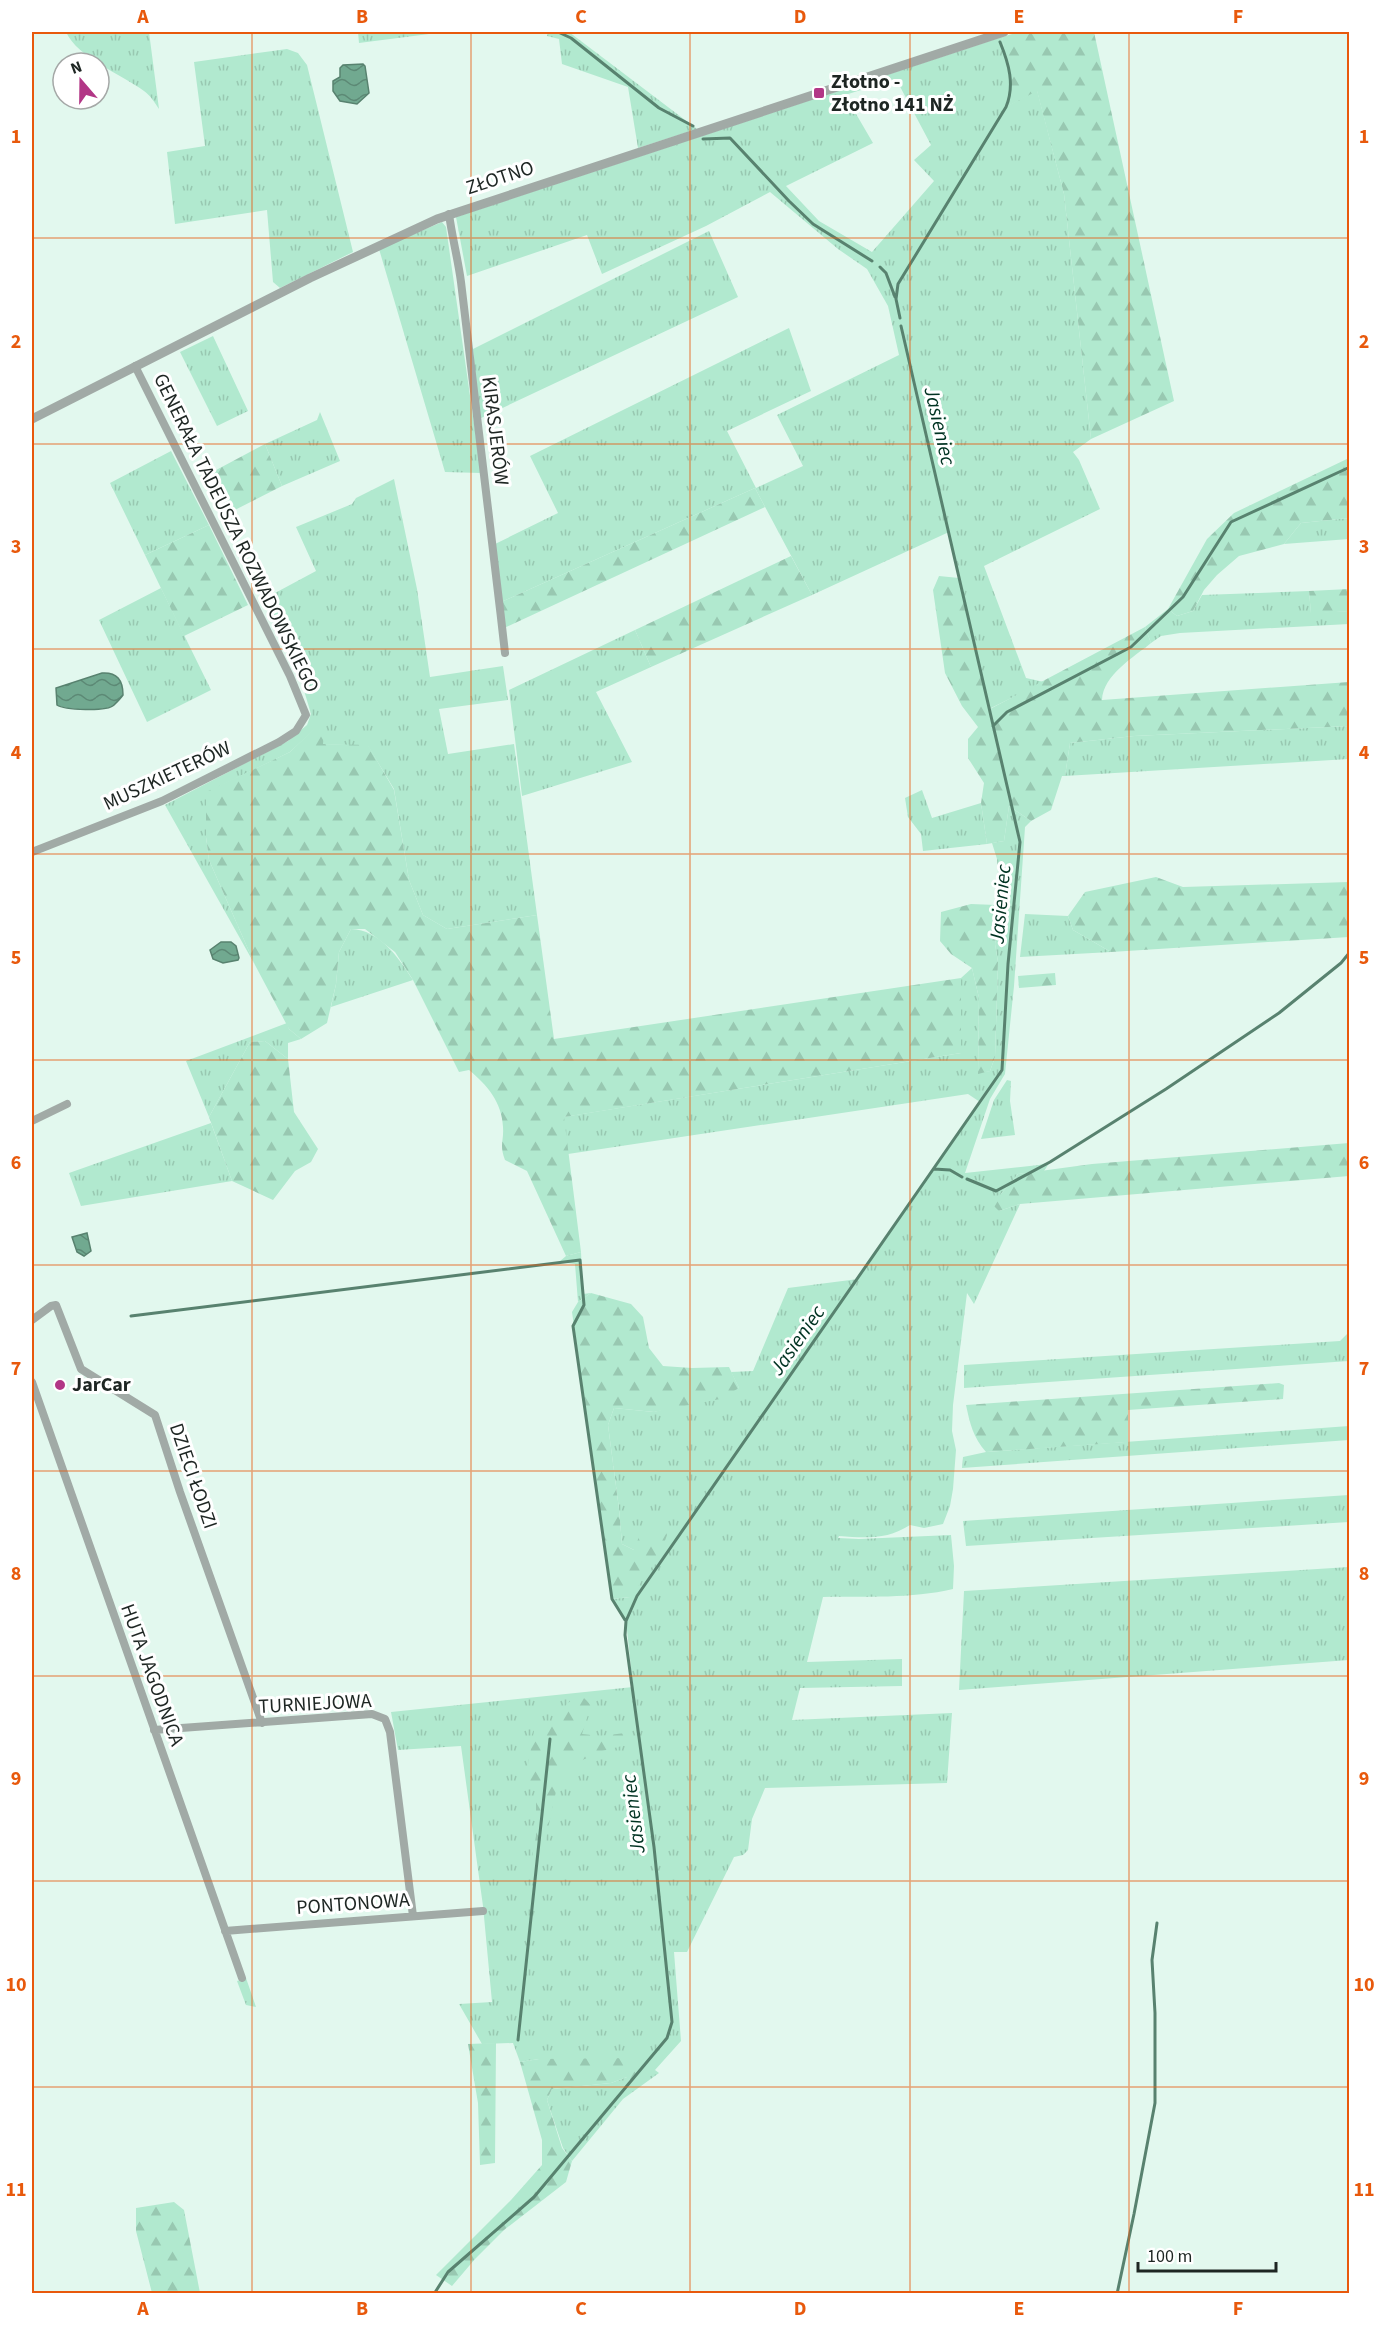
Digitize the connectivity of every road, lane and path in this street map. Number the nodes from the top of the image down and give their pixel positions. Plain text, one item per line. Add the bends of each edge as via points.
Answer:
1 (1004, 32) edge
2 (450, 214) junction
3 (135, 366) junction
4 (32, 419) edge
5 (505, 652) dead end
6 (306, 715) joint
7 (32, 852) edge
8 (68, 1104) dead end
9 (32, 1121) edge
10 (32, 1320) edge
11 (32, 1382) edge
12 (262, 1723) junction
13 (154, 1730) junction
14 (483, 1911) dead end
15 (413, 1916) junction
16 (225, 1931) junction
17 (242, 1978) dead end

1 - 2 street, ZŁOTNO
2 - 3 street, ZŁOTNO via 365,251
2 - 5 street, KIRASJERÓW
3 - 4 street, ZŁOTNO
3 - 6 street, GENERAŁA TADEUSZA ROZWADOWSKIEGO
6 - 7 street, MUSZKIETERÓW via 296,731 279,742 162,801
8 - 9 street
10 - 12 street, DZIECI ŁODZI via 56,1305 81,1369 155,1415
11 - 13 street, HUTA JAGODNICA
12 - 13 street, TURNIEJOWA
12 - 15 street, TURNIEJOWA via 372,1714 385,1719 390,1732
13 - 16 street, HUTA JAGODNICA
14 - 15 street, PONTONOWA
15 - 16 street, PONTONOWA
16 - 17 street, HUTA JAGODNICA

